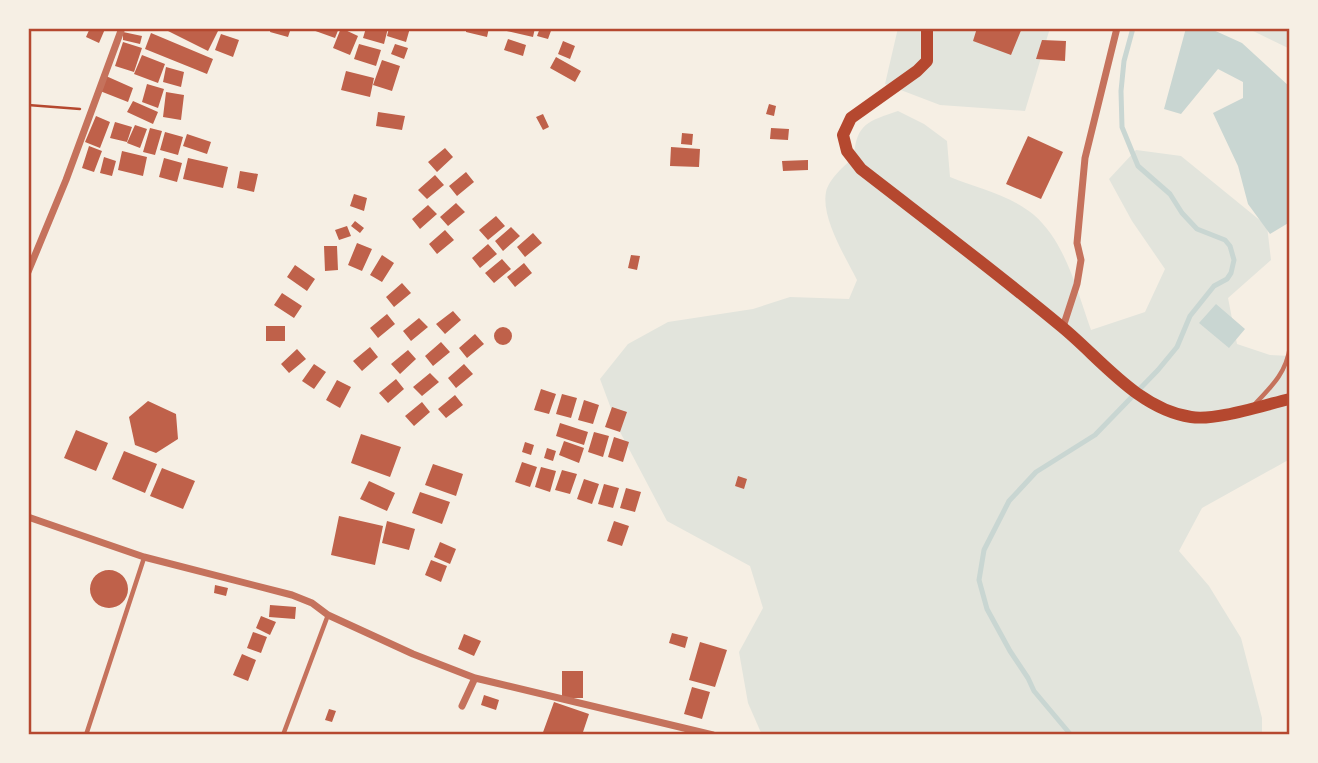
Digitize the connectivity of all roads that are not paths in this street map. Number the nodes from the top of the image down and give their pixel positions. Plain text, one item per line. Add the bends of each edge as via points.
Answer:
1 (122, 28) edge
2 (927, 28) edge
3 (1117, 28) edge
4 (28, 272) edge
5 (1063, 327) junction
6 (1290, 347) edge
7 (1290, 398) edge
8 (1251, 408) junction
9 (28, 517) edge
10 (144, 557) junction
11 (328, 615) junction
12 (475, 678) junction
13 (462, 706) dead end
14 (86, 735) edge
15 (283, 735) edge
16 (713, 735) edge

1 - 4 street
2 - 5 main road via 927,61 851,118 843,135 847,151 861,169
3 - 5 street via 1084,158 1077,243 1081,260
5 - 8 main road via 1152,403 1189,417 1206,418
6 - 8 lane via 1280,377
7 - 8 main road
9 - 10 street
10 - 11 street via 292,596
10 - 14 lane
11 - 12 street
11 - 15 lane
12 - 13 street
12 - 16 street

